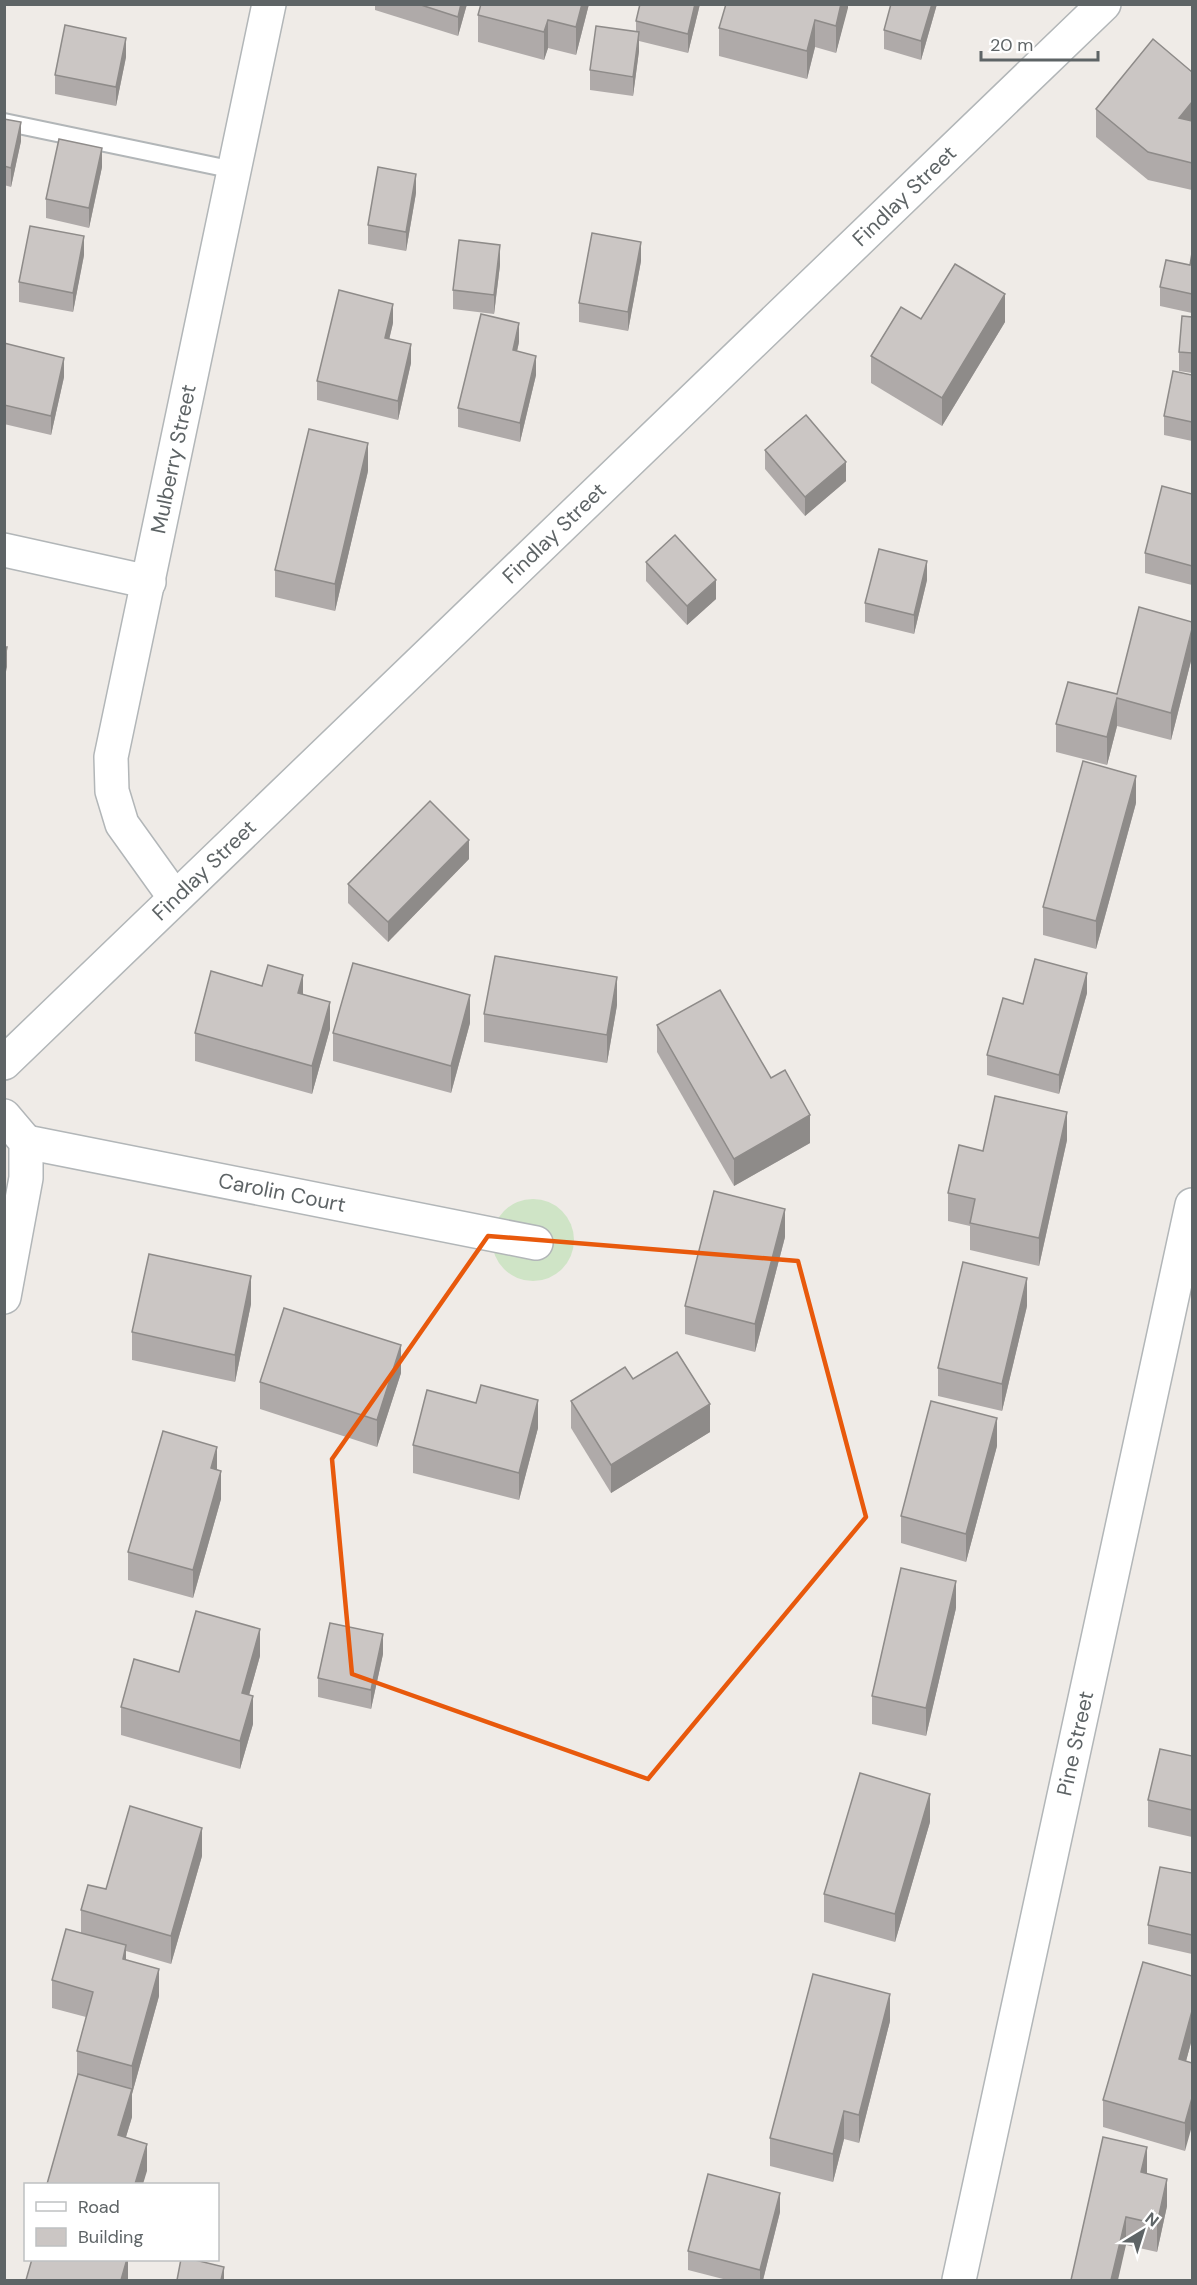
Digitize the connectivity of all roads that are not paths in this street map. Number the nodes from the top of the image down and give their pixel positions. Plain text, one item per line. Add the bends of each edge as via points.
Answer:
1 (268, 4) edge
2 (1104, 4) edge
3 (4, 122) edge
4 (234, 170) junction
5 (4, 550) edge
6 (149, 582) junction
7 (175, 898) junction
8 (4, 1063) edge
9 (4, 1116) edge
10 (26, 1142) junction
11 (1192, 1205) edge
12 (536, 1243) dead end
13 (4, 1297) edge
14 (959, 2280) edge

1 - 4 street, Mulberry Street
2 - 7 street, Findlay Street
3 - 4 lane
4 - 6 street, Mulberry Street
5 - 6 street
6 - 7 street, Mulberry Street via 111,757 112,791 122,824
7 - 8 street, Findlay Street
9 - 10 street
10 - 12 street, Carolin Court
10 - 13 street via 26,1178
11 - 14 street, Pine Street

